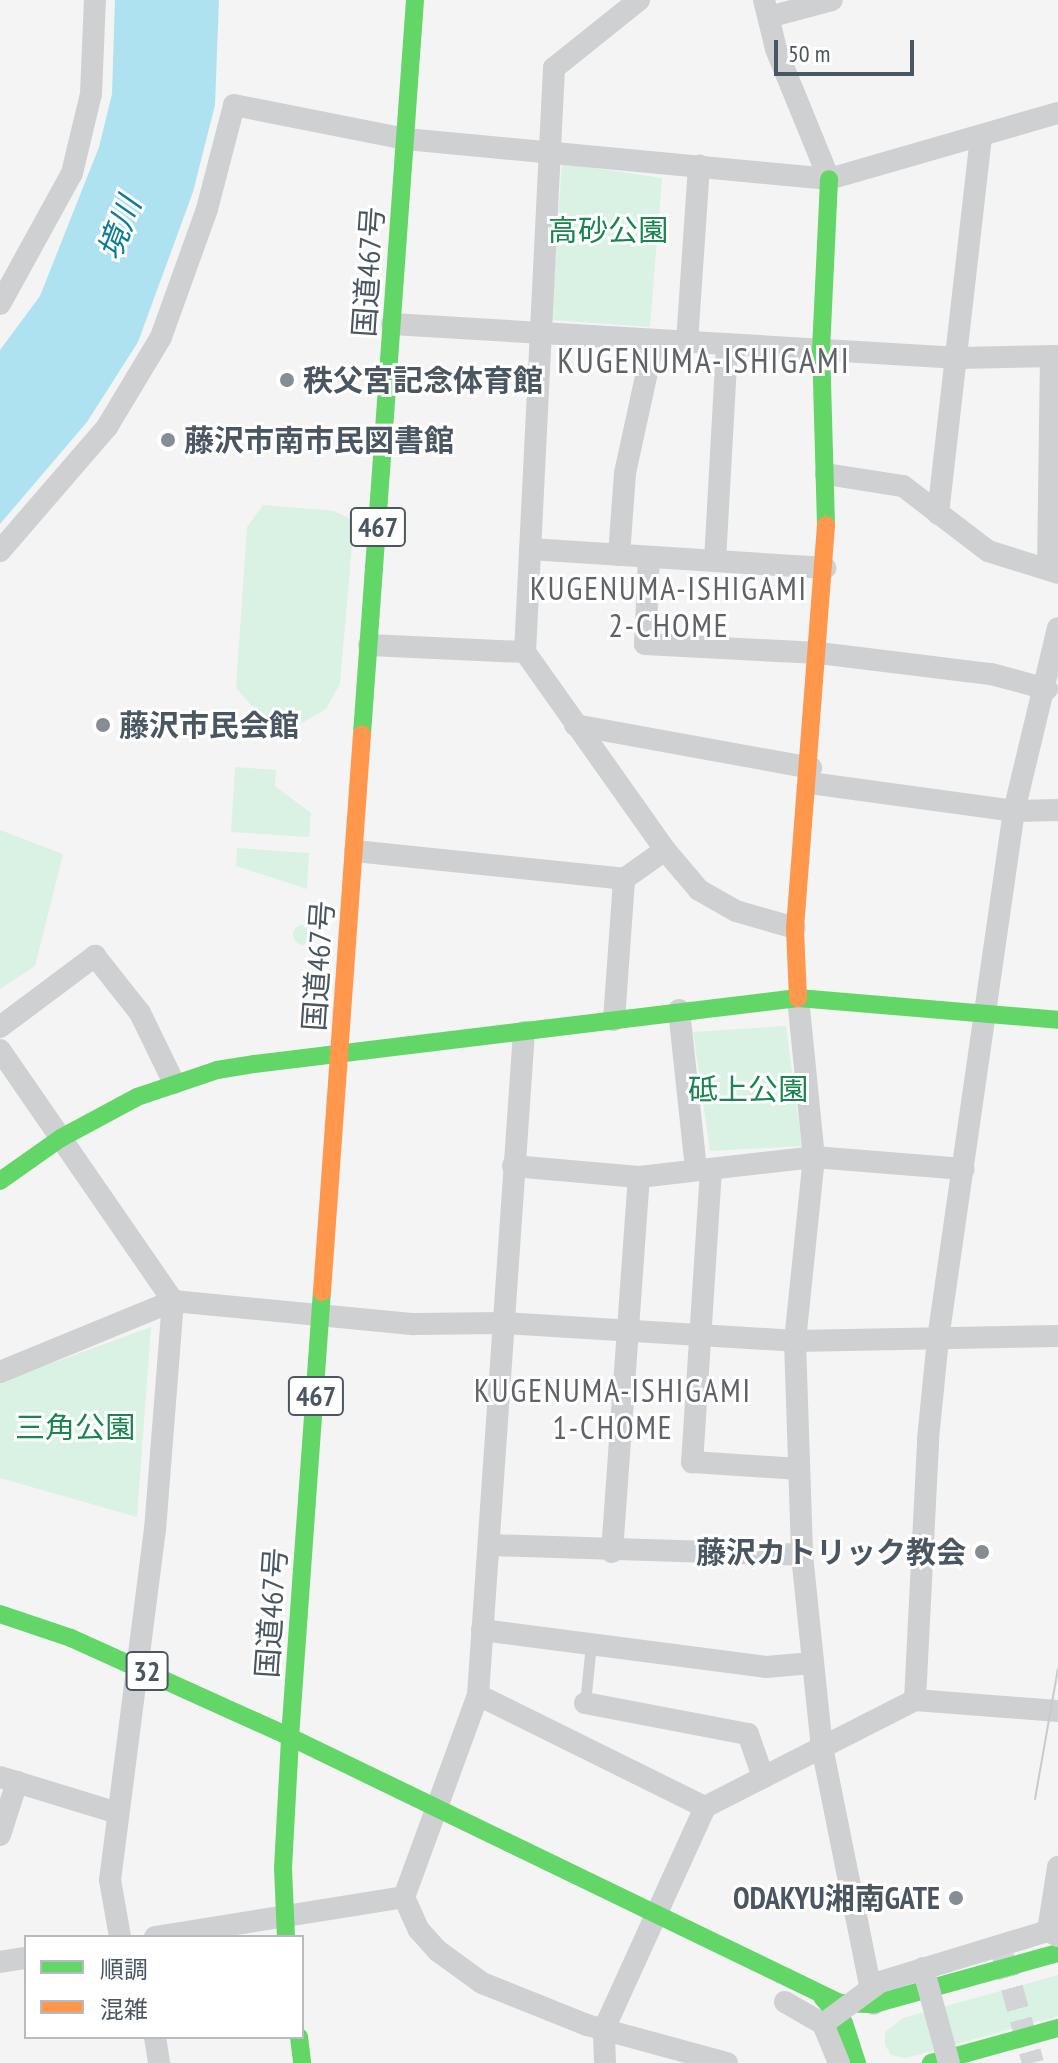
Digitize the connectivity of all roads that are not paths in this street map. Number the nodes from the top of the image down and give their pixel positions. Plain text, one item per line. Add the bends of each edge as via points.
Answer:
1 (95, 0) edge
2 (415, 0) edge
3 (639, 0) edge
4 (832, 0) edge
5 (766, 9) edge
6 (1058, 113) edge
7 (981, 135) junction
8 (406, 139) junction
9 (550, 152) junction
10 (699, 165) junction
11 (829, 179) junction
12 (0, 304) edge
13 (392, 324) junction
14 (541, 333) junction
15 (654, 340) junction
16 (687, 342) junction
17 (727, 344) junction
18 (821, 350) junction
19 (1054, 356) edge
20 (959, 358) junction
21 (826, 474) junction
22 (938, 514) junction
23 (530, 549) junction
24 (0, 551) edge
25 (619, 555) junction
26 (649, 557) junction
27 (715, 561) junction
28 (825, 568) junction
29 (1053, 571) edge
30 (1058, 628) edge
31 (369, 645) junction
32 (525, 652) junction
33 (819, 653) junction
34 (1047, 689) junction
35 (575, 725) junction
36 (810, 775) junction
37 (1058, 810) edge
38 (1014, 811) junction
39 (665, 850) junction
40 (355, 851) junction
41 (624, 879) junction
42 (795, 928) junction
43 (798, 998) junction
44 (679, 1010) junction
45 (988, 1014) junction
46 (614, 1020) junction
47 (1058, 1020) edge
48 (0, 1027) edge
49 (524, 1032) junction
50 (0, 1050) edge
51 (340, 1054) junction
52 (174, 1083) junction
53 (61, 1138) junction
54 (814, 1157) junction
55 (513, 1166) junction
56 (964, 1169) junction
57 (703, 1170) junction
58 (639, 1177) junction
59 (0, 1181) edge
60 (173, 1301) junction
61 (322, 1316) junction
62 (503, 1323) junction
63 (627, 1332) junction
64 (1058, 1336) edge
65 (702, 1337) junction
66 (938, 1339) junction
67 (795, 1341) junction
68 (0, 1372) edge
69 (799, 1469) junction
70 (489, 1545) junction
71 (612, 1552) junction
72 (802, 1555) junction
73 (0, 1614) edge
74 (482, 1630) junction
75 (591, 1644) junction
76 (812, 1663) junction
77 (138, 1667) junction
78 (478, 1695) junction
79 (915, 1700) junction
80 (585, 1703) joint
81 (1058, 1711) edge
82 (290, 1737) junction
83 (822, 1747) junction
84 (763, 1777) junction
85 (8, 1780) edge
86 (705, 1807) junction
87 (436, 1808) junction
88 (118, 1813) junction
89 (0, 1835) edge
90 (1055, 1868) edge
91 (404, 1897) junction
92 (653, 1914) junction
93 (285, 1928) edge
94 (120, 1935) edge
95 (184, 1935) edge
96 (1054, 1942) edge
97 (24, 1958) edge
98 (0, 1962) edge
99 (923, 1968) junction
100 (875, 1985) junction
101 (822, 1997) junction
102 (785, 2002) dead end
103 (823, 2024) junction
104 (1058, 2028) edge
105 (604, 2029) junction
106 (155, 2039) edge
107 (299, 2039) edge
108 (853, 2060) edge
109 (159, 2063) edge
110 (302, 2063) edge
111 (605, 2063) edge
112 (727, 2063) edge
113 (931, 2063) edge
114 (949, 2063) edge

1 - 12 street via 91,94 72,173
2 - 8 main road, 国道467号 / 467
3 - 9 street via 554,68
4 - 5 street
5 - 11 street via 787,79
6 - 7 street
7 - 11 street
7 - 20 street
8 - 9 street
8 - 13 main road, 国道467号 / 467
8 - 24 street via 234,105 207,209 161,337 107,427
9 - 10 street
9 - 14 street
10 - 11 street
10 - 16 street
11 - 18 main road
13 - 14 street
13 - 31 main road, 国道467号 / 467
14 - 15 street
14 - 23 street
15 - 16 street
15 - 25 street via 625,473
16 - 17 street
17 - 18 street
17 - 27 street
18 - 20 street
18 - 21 main road
19 - 20 street
19 - 29 street
20 - 22 street
21 - 22 street via 903,486
21 - 28 main road
22 - 29 street via 988,551
23 - 25 street
23 - 32 street
25 - 26 street
26 - 27 street
26 - 33 street via 645,644
27 - 28 street
28 - 33 main road
30 - 34 street
31 - 32 street
31 - 40 main road, 国道467号 / 467
32 - 35 street
33 - 34 street via 991,674
33 - 36 main road
34 - 38 street
35 - 36 street
35 - 39 street
36 - 38 street
36 - 42 main road
37 - 38 street
38 - 45 street
39 - 41 street
39 - 42 street via 714,901
40 - 41 street
40 - 51 main road, 国道467号 / 467
41 - 46 street
42 - 43 main road
43 - 44 main road
43 - 45 main road
43 - 54 street
44 - 46 main road
44 - 57 street
45 - 47 main road
45 - 56 street
46 - 49 main road
48 - 52 street via 95,956 140,1013
49 - 51 main road
49 - 55 street
50 - 53 street
51 - 52 main road via 217,1070
51 - 61 main road, 国道467号 / 467
52 - 53 main road
53 - 59 main road
53 - 60 street
54 - 56 street
54 - 57 street
54 - 67 street
55 - 58 street
55 - 62 street
56 - 66 street
57 - 58 street
57 - 65 street
58 - 63 street
60 - 61 street
60 - 68 street
60 - 77 street
61 - 62 street via 414,1324
61 - 82 main road, 国道467号 / 467
62 - 63 street
62 - 70 street
63 - 65 street
63 - 71 street
64 - 66 street
65 - 67 street
65 - 69 street via 692,1462
66 - 67 street
66 - 79 street
67 - 69 street
69 - 72 street
70 - 71 street
70 - 74 street
71 - 72 street
72 - 76 street
73 - 77 main road, 32
74 - 75 street
74 - 78 street
75 - 76 street via 766,1667
75 - 80 lane
76 - 83 street
77 - 82 main road, 32
77 - 88 street
78 - 86 street
78 - 87 street
79 - 81 street
79 - 83 street
80 - 84 street via 748,1734
82 - 87 main road
82 - 93 main road, 国道467号 / 467
83 - 84 street
83 - 100 street
84 - 86 street
85 - 88 street
85 - 89 street
86 - 92 street
87 - 91 street
87 - 92 main road
88 - 94 street via 110,1880
90 - 96 street
91 - 93 street
91 - 105 street via 419,1930 462,1972
92 - 101 main road
92 - 105 street
93 - 95 street
96 - 99 street, bridge
96 - 100 main road
97 - 98 street
99 - 100 street, bridge
99 - 114 street, bridge
100 - 101 main road
100 - 103 street, bridge
100 - 108 main road via 860,2021
101 - 108 main road via 844,2023
102 - 103 street
103 - 108 street, bridge
104 - 113 main road
105 - 111 street
105 - 112 street
106 - 109 street
107 - 110 main road

